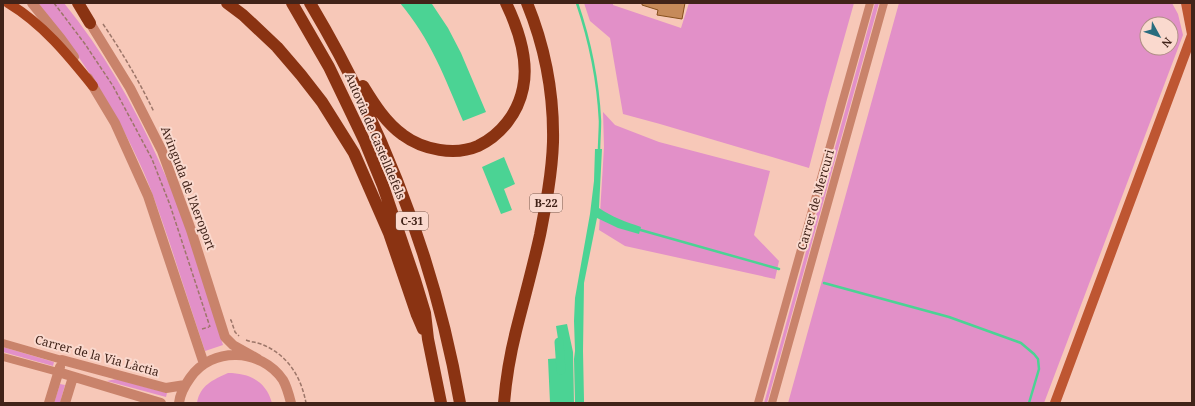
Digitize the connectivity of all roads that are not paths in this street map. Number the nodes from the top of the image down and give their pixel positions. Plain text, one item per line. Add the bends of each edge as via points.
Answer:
1 (8, 3) edge
2 (32, 3) edge
3 (73, 3) edge
4 (78, 3) edge
5 (227, 3) edge
6 (292, 3) edge
7 (310, 3) edge
8 (506, 3) edge
9 (527, 3) edge
10 (870, 3) edge
11 (884, 3) edge
12 (1188, 8) edge
13 (90, 23) junction
14 (1192, 34) edge
15 (336, 48) junction
16 (93, 86) junction
17 (428, 339) junction
18 (3, 343) edge
19 (3, 357) edge
20 (258, 359) junction
21 (62, 360) junction
22 (204, 364) junction
23 (88, 367) junction
24 (58, 372) junction
25 (71, 373) junction
26 (185, 385) junction
27 (49, 403) edge
28 (65, 403) edge
29 (161, 403) edge
30 (179, 403) edge
31 (291, 403) edge
32 (441, 403) edge
33 (460, 403) edge
34 (504, 403) edge
35 (758, 403) edge
36 (772, 403) edge
37 (1055, 403) edge

1 - 16 main road via 43,29
2 - 16 street via 61,39
3 - 13 street, Avinguda de l'Aeroport
4 - 13 highway
5 - 17 highway via 276,47 301,75 322,102 354,153 389,233 417,315
6 - 17 highway, Autovia de Castelldefels / C-31 via 330,67 383,186 425,313
7 - 15 highway, Autovia de Castelldefels / C-31
8 - 15 highway via 518,32 525,71 524,88 515,112 507,123 478,146 460,150 430,148 403,136 377,109
9 - 34 highway, B-22 via 544,56 552,113 553,142 540,235 515,333
10 - 35 street, Carrer de Mercuri
11 - 36 street, Carrer de Mercuri
12 - 14 main road
13 - 20 street, Avinguda de l'Aeroport via 130,88 162,151 191,230 225,337 233,345
14 - 37 main road
15 - 33 highway, Autovia de Castelldefels / C-31 via 363,101 414,227 444,326
16 - 22 street via 115,123 148,196
17 - 32 highway, Autovia de Castelldefels / C-31
18 - 21 street, Carrer de la Via Làctia
19 - 24 street
20 - 22 street via 226,355
20 - 31 street, Avinguda de l'Aeroport via 272,368 283,380
21 - 23 street, Carrer de la Via Làctia
21 - 24 street
21 - 25 street
22 - 26 street via 193,373
23 - 25 street via 82,372
23 - 26 street, Carrer de la Via Làctia via 166,388
24 - 25 street
24 - 27 street
25 - 28 street
25 - 29 street
26 - 30 street

